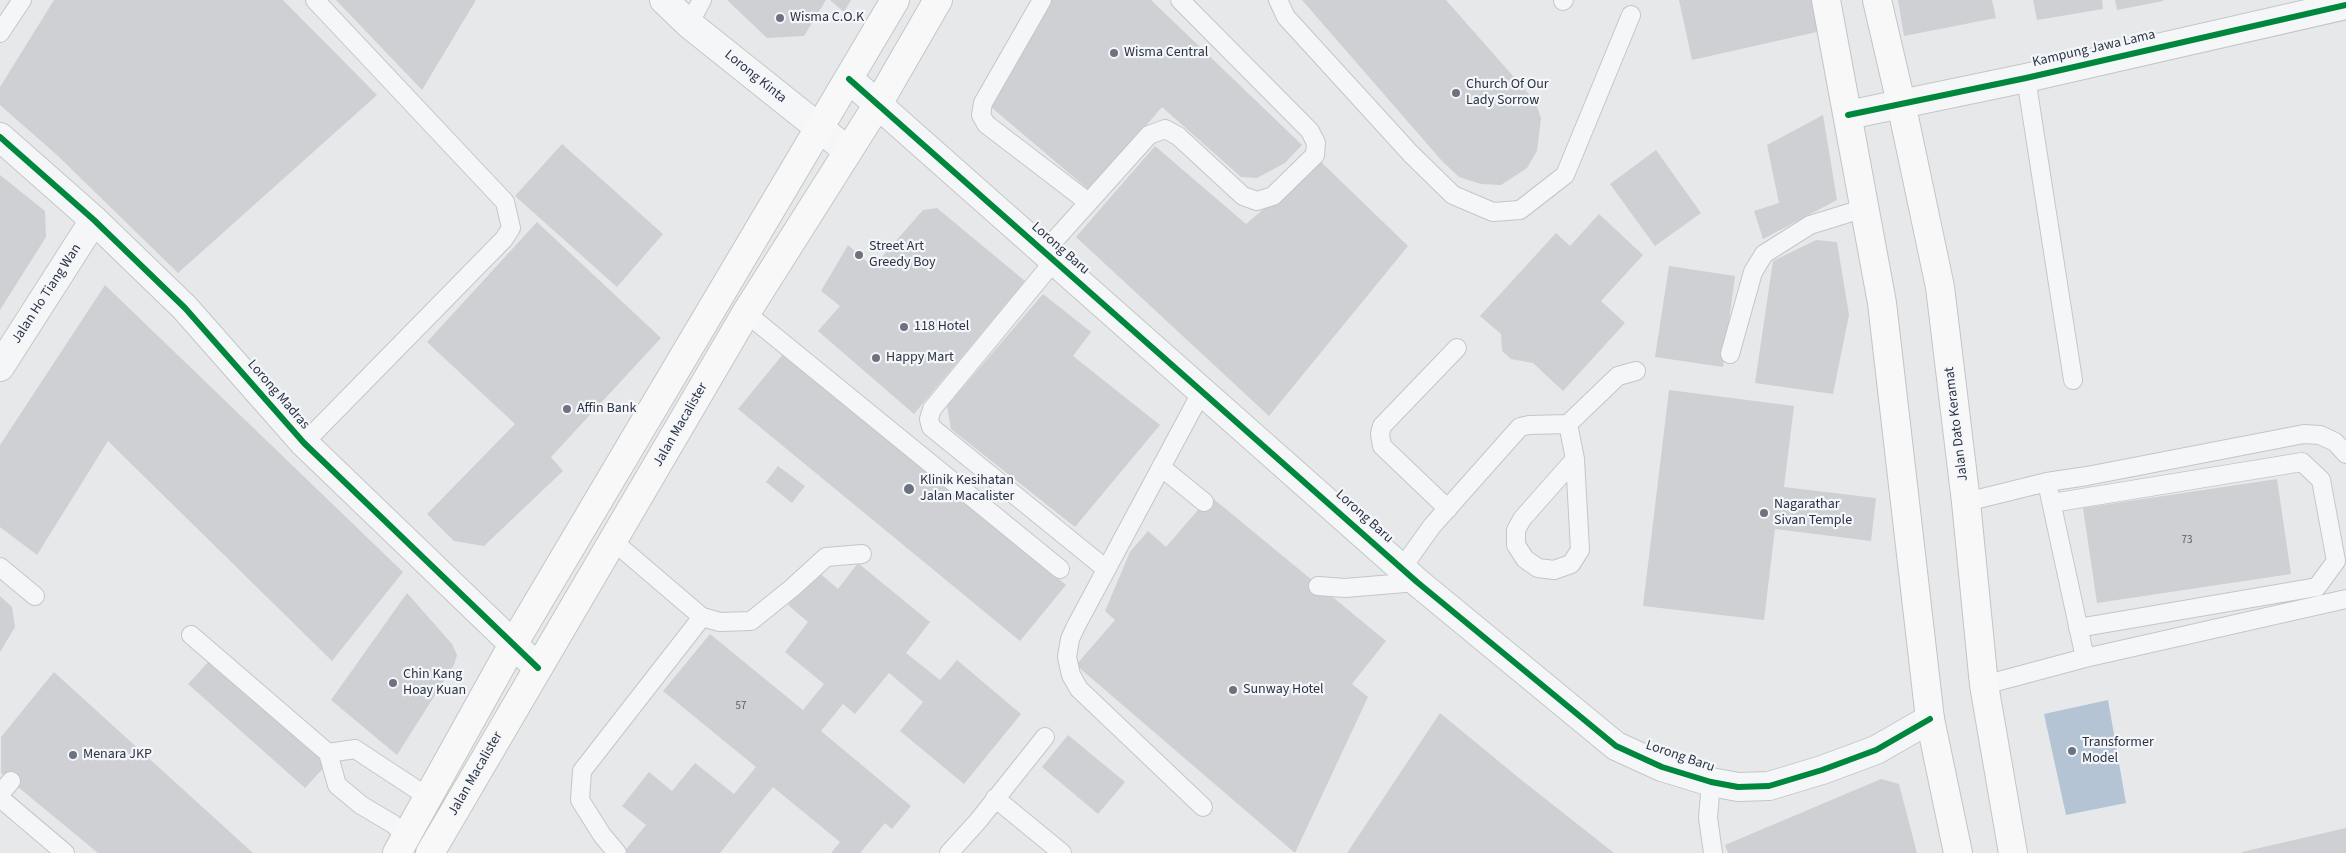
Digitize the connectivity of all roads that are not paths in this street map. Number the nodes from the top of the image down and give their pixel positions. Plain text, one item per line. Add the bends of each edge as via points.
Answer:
1 (22, 0) edge
2 (315, 0) edge
3 (664, 0) edge
4 (702, 0) edge
5 (895, 0) edge
6 (938, 0) edge
7 (1042, 0) edge
8 (1180, 0) edge
9 (1278, 0) edge
10 (1826, 0) edge
11 (1877, 0) edge
12 (2346, 5) edge
13 (1631, 15) dead end
14 (689, 24) junction
15 (0, 33) edge
16 (2026, 78) junction
17 (849, 80) junction
18 (1901, 103) junction
19 (878, 104) junction
20 (1848, 115) junction
21 (818, 128) junction
22 (0, 137) edge
23 (848, 151) junction
24 (1088, 202) junction
25 (1865, 208) junction
26 (94, 220) junction
27 (1049, 256) junction
28 (746, 313) junction
29 (1457, 348) dead end
30 (1730, 354) dead end
31 (0, 367) edge
32 (1636, 371) dead end
33 (2073, 380) dead end
34 (1202, 391) junction
35 (1568, 424) junction
36 (304, 443) junction
37 (2346, 454) edge
38 (1575, 459) junction
39 (1161, 467) junction
40 (2047, 482) junction
41 (1204, 502) dead end
42 (1966, 502) junction
43 (2052, 503) junction
44 (1448, 509) junction
45 (613, 541) junction
46 (862, 554) dead end
47 (0, 567) edge
48 (1106, 568) junction
49 (1060, 569) dead end
50 (1410, 575) junction
51 (1318, 586) dead end
52 (36, 596) dead end
53 (2346, 599) edge
54 (702, 617) junction
55 (2078, 628) junction
56 (191, 635) dead end
57 (512, 646) junction
58 (2085, 658) junction
59 (538, 668) junction
60 (1984, 685) junction
61 (1930, 719) junction
62 (1045, 737) dead end
63 (328, 753) junction
64 (12, 781) dead end
65 (1711, 782) junction
66 (0, 794) edge
67 (428, 797) junction
68 (0, 798) edge
69 (995, 798) junction
70 (1203, 807) dead end
71 (402, 844) edge
72 (1708, 851) edge
73 (65, 853) edge
74 (430, 853) edge
75 (617, 853) edge
76 (950, 853) edge
77 (1062, 853) edge
78 (1958, 853) edge
79 (2013, 853) edge

1 - 15 lane
2 - 36 lane via 505,202 512,228
3 - 14 street, Lorong Kinta
4 - 14 lane
5 - 17 main road
6 - 19 main road, Jalan Macalister
7 - 24 lane via 983,103 981,115 986,124
8 - 24 lane via 1310,131 1316,143 1315,155 1273,196 1257,201 1243,196 1178,136 1165,129 1149,135
9 - 13 lane via 1286,17 1411,154 1453,195 1493,212 1520,210 1565,176
10 - 20 main road
11 - 18 main road, Jalan Dato Keramat
12 - 16 street, Kampung Jawa Lama
14 - 21 street, Lorong Kinta
16 - 18 street, Kampung Jawa Lama
16 - 33 lane
17 - 19 street, Lorong Baru
17 - 21 main road
18 - 20 street, Kampung Jawa Lama
18 - 42 main road, Jalan Dato Keramat via 1940,287
19 - 23 main road, Jalan Macalister
19 - 27 street, Lorong Baru
20 - 25 main road
21 - 23 street, Lorong Kinta
21 - 57 main road
22 - 26 street, Lorong Madras
23 - 28 main road, Jalan Macalister
24 - 27 lane
25 - 30 lane via 1810,225 1764,254 1752,272
25 - 61 main road via 1882,303
26 - 31 street, Jalan Ho Tiang Wan
26 - 36 street, Lorong Madras via 185,308
27 - 34 street, Lorong Baru
27 - 48 lane via 932,409 931,427
28 - 45 main road, Jalan Macalister
28 - 49 lane
29 - 44 lane via 1382,426 1380,434 1382,446
32 - 35 lane via 1618,376
34 - 39 lane
34 - 50 street, Lorong Baru
35 - 38 lane
35 - 44 lane via 1520,427
36 - 57 street, Lorong Madras
37 - 40 lane via 2335,442 2320,434 2304,434
38 - 38 lane via 1580,550 1571,564 1554,570 1538,568 1524,559 1516,545 1516,530
39 - 41 lane
39 - 48 lane
40 - 42 lane
40 - 43 lane
42 - 60 main road, Jalan Dato Keramat
43 - 55 lane
43 - 55 lane via 2302,462 2321,480 2336,561 2317,587
44 - 50 lane via 1432,526
45 - 54 lane
45 - 59 main road, Jalan Macalister
46 - 54 lane via 826,557 751,621 720,622
47 - 52 lane
48 - 70 lane via 1070,639 1067,657 1071,675 1078,689
50 - 51 lane via 1344,588
50 - 65 street, Lorong Baru via 1616,746 1662,767
53 - 58 lane
54 - 75 lane via 582,771 580,800
55 - 58 lane
56 - 63 lane
57 - 59 street, Lorong Madras
57 - 67 main road
58 - 60 lane
59 - 74 main road, Jalan Macalister
60 - 79 main road, Jalan Dato Keramat
61 - 65 street, Lorong Baru via 1876,750 1769,786 1738,787
61 - 78 main road
62 - 69 lane
63 - 67 lane via 355,749
63 - 71 lane via 337,785 361,805 393,824
64 - 66 lane
65 - 72 lane
67 - 71 main road
68 - 73 lane
69 - 76 lane
69 - 77 lane

